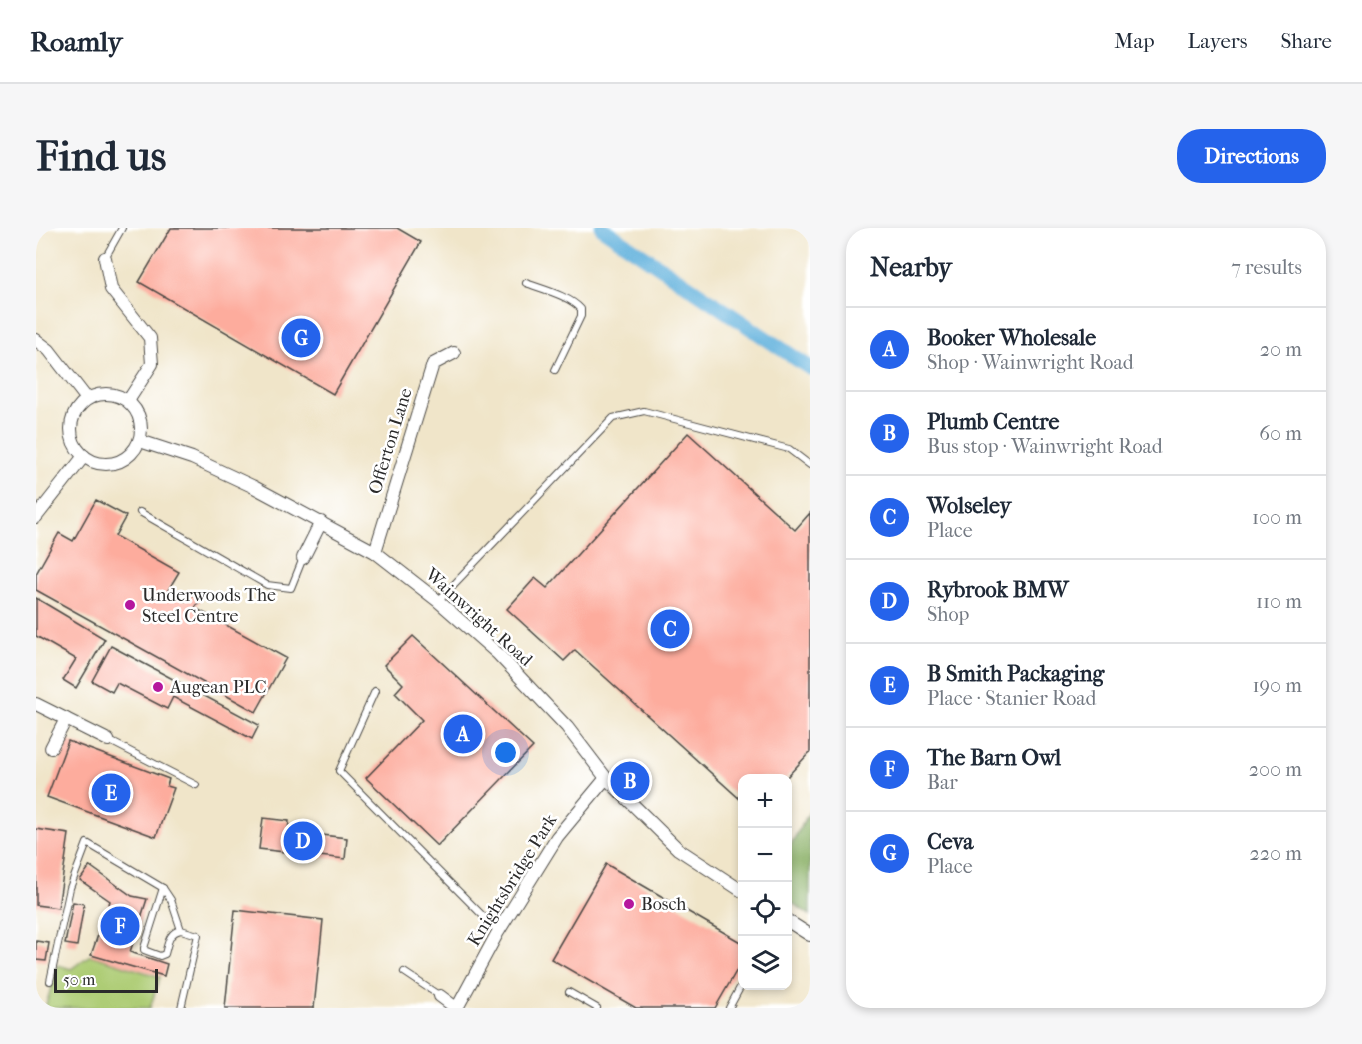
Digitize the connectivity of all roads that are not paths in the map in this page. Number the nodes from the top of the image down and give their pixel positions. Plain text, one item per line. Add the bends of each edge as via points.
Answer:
1 (122, 228) edge
2 (105, 258) joint
3 (526, 283) dead end
4 (36, 340) edge
5 (454, 353) dead end
6 (555, 370) dead end
7 (87, 399) junction
8 (128, 401) junction
9 (140, 441) junction
10 (84, 456) junction
11 (810, 465) edge
12 (140, 512) dead end
13 (36, 517) edge
14 (321, 522) junction
15 (375, 552) junction
16 (303, 558) joint
17 (438, 601) junction
18 (375, 691) dead end
19 (36, 704) edge
20 (66, 719) junction
21 (108, 740) joint
22 (51, 748) dead end
23 (606, 778) junction
24 (196, 785) dead end
25 (163, 888) junction
26 (738, 888) edge
27 (792, 924) edge
28 (181, 930) junction
29 (498, 932) junction
30 (810, 935) edge
31 (404, 972) dead end
32 (50, 981) dead end
33 (739, 990) edge
34 (569, 992) dead end
35 (440, 996) joint
36 (181, 1008) edge
37 (457, 1008) edge
38 (597, 1008) edge
39 (729, 1008) edge

1 - 2 lane
2 - 8 street via 111,289 150,338 152,364
3 - 6 lane via 576,303 581,309
4 - 7 street via 49,350
5 - 15 street, Offerton Lane via 432,364
7 - 8 street via 108,393
7 - 10 street via 79,406 71,427 72,438
8 - 9 street via 140,419
9 - 10 street via 126,458 116,462 94,462
9 - 14 street, Wainwright Road via 192,458
10 - 13 street
11 - 17 lane via 789,449 644,411 613,418
12 - 16 lane via 267,585 291,588
14 - 15 street, Wainwright Road
14 - 16 street
15 - 17 street, Wainwright Road
17 - 23 street, Wainwright Road via 505,661 567,727
18 - 29 lane via 339,771
19 - 20 street
20 - 21 street
20 - 22 street
21 - 24 lane
23 - 26 street, Wainwright Road via 678,849
23 - 29 street, Knightsbridge Park via 557,837
25 - 28 lane
25 - 28 lane via 144,950 165,954 170,935
25 - 32 lane via 87,843 70,888
27 - 30 street
28 - 36 lane via 198,935
29 - 37 street, Knightsbridge Park
31 - 35 lane
33 - 39 lane
34 - 38 lane
35 - 37 street, Knightsbridge Park

